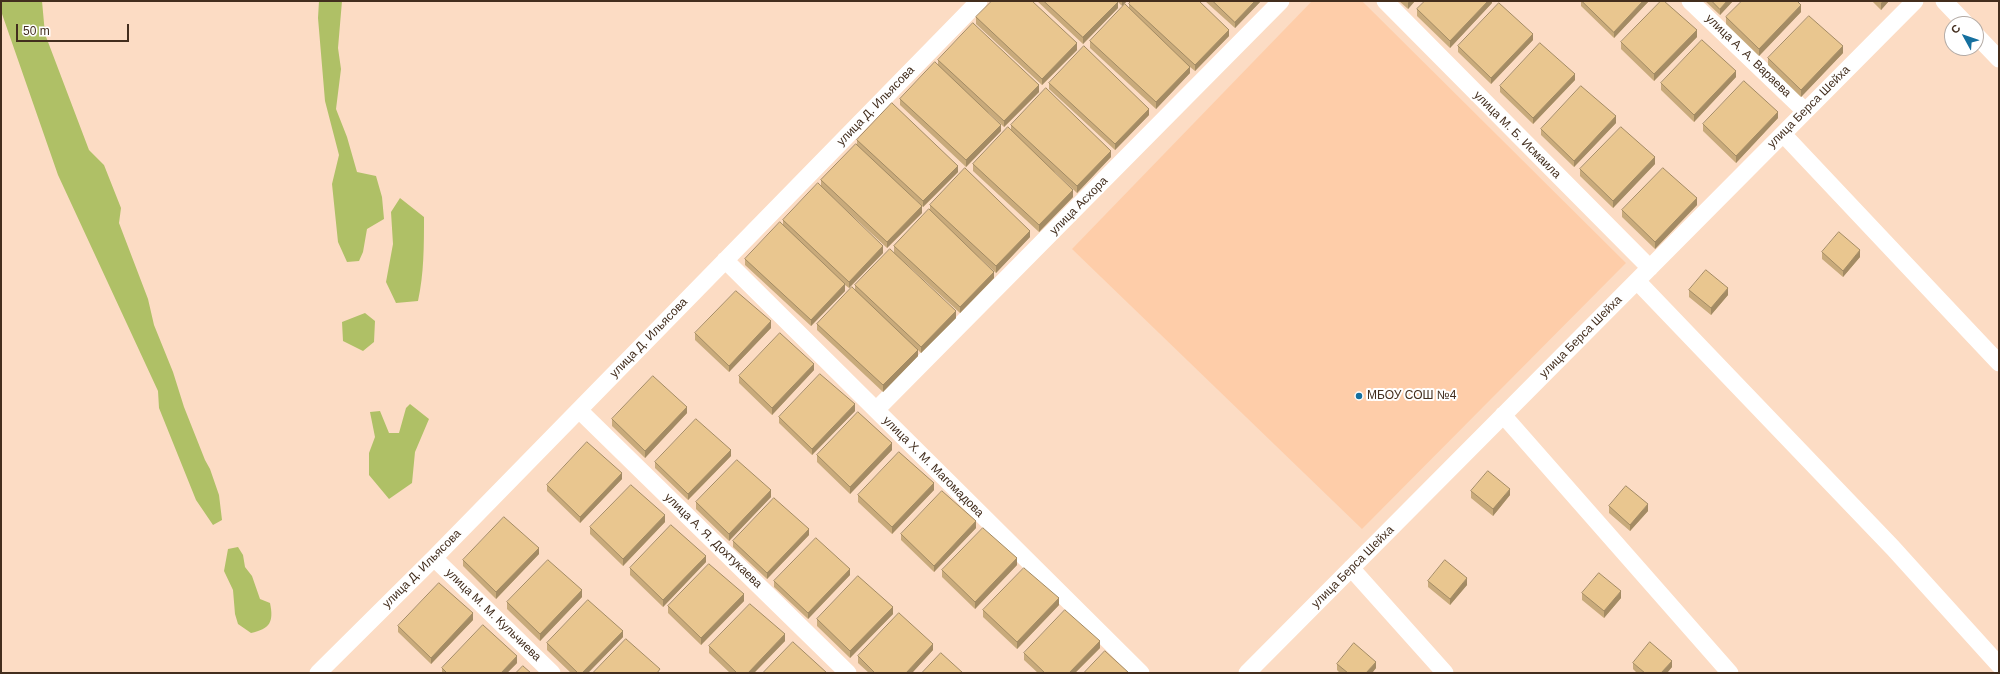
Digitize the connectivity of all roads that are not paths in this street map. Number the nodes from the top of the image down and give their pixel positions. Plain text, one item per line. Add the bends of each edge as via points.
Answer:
1 (979, 1) edge
2 (1281, 1) edge
3 (1385, 1) edge
4 (1690, 1) edge
5 (1915, 1) edge
6 (1944, 1) edge
7 (1958, 16) edge
8 (1984, 43) edge
9 (1999, 59) edge
10 (1805, 111) junction
11 (1783, 134) junction
12 (725, 260) junction
13 (1650, 268) junction
14 (1637, 281) junction
15 (1999, 363) edge
16 (579, 410) junction
17 (876, 410) junction
18 (1503, 415) junction
19 (434, 558) junction
20 (1351, 568) junction
21 (1999, 665) edge
22 (318, 673) edge
23 (552, 673) edge
24 (848, 673) edge
25 (1141, 673) edge
26 (1247, 673) edge
27 (1445, 673) edge
28 (1730, 673) edge

1 - 12 street, улица Д. Ильясова
2 - 17 street, улица Асхора
3 - 13 street, улица М. Б. Исмаила
4 - 10 street, улица А. А. Вараева
5 - 10 street, улица Берса Шейха
6 - 7 street
8 - 9 street
10 - 11 street, улица Берса Шейха
11 - 13 street, улица Берса Шейха
11 - 15 street
12 - 16 street, улица Д. Ильясова
12 - 17 street, улица Х. М. Магомадова
13 - 14 street, улица Берса Шейха
14 - 18 street, улица Берса Шейха
14 - 21 street via 1893,548
16 - 19 street, улица Д. Ильясова
16 - 24 street, улица А. Я. Дохтукаева
17 - 25 street, улица Х. М. Магомадова
18 - 20 street, улица Берса Шейха
18 - 28 street
19 - 22 street, улица Д. Ильясова
19 - 23 street, улица М. М. Кульчиева
20 - 26 street, улица Берса Шейха
20 - 27 street

